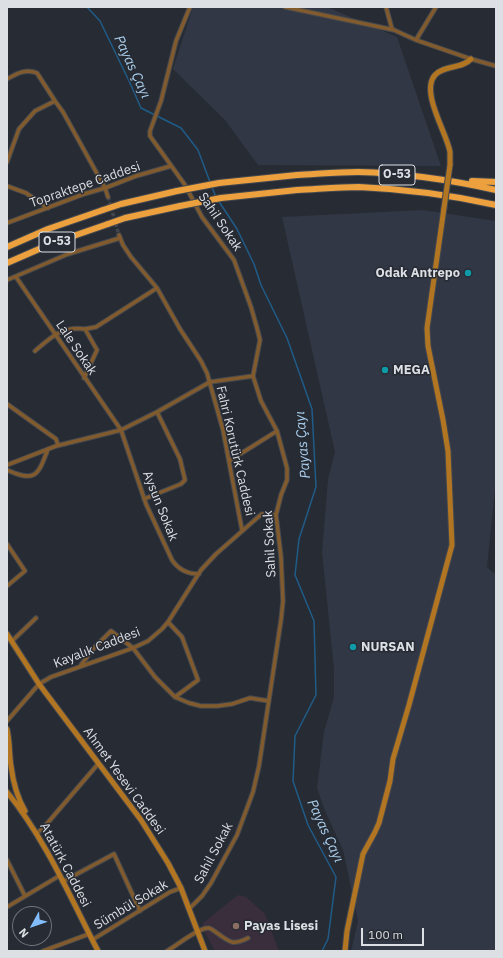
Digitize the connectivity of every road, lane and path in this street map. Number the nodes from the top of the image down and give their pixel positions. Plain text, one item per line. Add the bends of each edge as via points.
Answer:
1 (190, 7) edge
2 (284, 7) edge
3 (386, 7) edge
4 (436, 7) edge
5 (392, 29) junction
6 (416, 40) junction
7 (472, 59) junction
8 (496, 66) edge
9 (7, 79) edge
10 (55, 101) junction
11 (7, 162) edge
12 (171, 166) junction
13 (396, 175) junction
14 (496, 182) edge
15 (7, 186) edge
16 (105, 188) junction
17 (496, 190) edge
18 (108, 197) tunnel mouth
19 (496, 205) edge
20 (48, 208) junction
21 (7, 223) edge
22 (7, 247) edge
23 (7, 263) edge
24 (16, 277) junction
25 (7, 280) edge
26 (158, 288) junction
27 (85, 329) junction
28 (54, 334) junction
29 (35, 352) dead end
30 (253, 376) junction
31 (84, 378) junction
32 (210, 382) junction
33 (7, 404) edge
34 (157, 412) junction
35 (121, 430) junction
36 (277, 431) junction
37 (58, 445) junction
38 (48, 449) junction
39 (229, 461) junction
40 (7, 466) edge
41 (7, 470) edge
42 (144, 498) junction
43 (276, 515) junction
44 (242, 530) junction
45 (7, 544) edge
46 (199, 574) junction
47 (7, 586) edge
48 (36, 618) dead end
49 (168, 622) junction
50 (7, 634) edge
51 (12, 641) junction
52 (133, 648) junction
53 (80, 666) junction
54 (39, 684) junction
55 (175, 697) junction
56 (269, 701) junction
57 (7, 721) edge
58 (7, 729) edge
59 (98, 764) junction
60 (7, 778) edge
61 (14, 781) junction
62 (15, 787) junction
63 (7, 793) edge
64 (37, 833) junction
65 (7, 860) edge
66 (59, 876) junction
67 (62, 882) junction
68 (181, 888) junction
69 (25, 896) junction
70 (7, 907) edge
71 (189, 909) junction
72 (140, 911) junction
73 (198, 931) junction
74 (89, 934) junction
75 (248, 938) dead end
76 (92, 940) junction
77 (43, 951) edge
78 (98, 951) edge
79 (167, 951) edge
80 (205, 951) edge
81 (345, 951) edge

1 - 12 street, Sahil Sokak via 176,41 161,101 150,131 150,136
2 - 5 street
3 - 5 street
4 - 6 street
5 - 6 street
6 - 7 street
7 - 8 street
7 - 81 street, bridge via 466,64 437,73 430,93 450,152 427,328 428,346 448,451 452,545 393,759 379,823 363,854
9 - 10 street via 32,71
10 - 11 street via 35,111 19,129
10 - 16 street
12 - 16 street, Topraktepe Caddesi
12 - 30 street, Sahil Sokak via 185,185 202,217 234,260 260,340
13 - 14 highway
13 - 17 highway, O-53 via 457,181
13 - 22 highway, O-53, bridge via 358,172 219,183 121,204 48,229
15 - 20 street via 26,193
16 - 18 street
16 - 20 street, Topraktepe Caddesi
19 - 23 highway, O-53, bridge via 455,196 358,187 221,198 126,218 53,243
20 - 21 street, Topraktepe Caddesi
24 - 25 street
24 - 26 street, Fahri Korutürk Caddesi via 68,254 120,237 131,256
24 - 28 street, Lale Sokak
26 - 27 street via 96,327
26 - 32 street, Fahri Korutürk Caddesi via 201,361
27 - 28 street via 75,327
27 - 31 street via 96,350
28 - 29 street
28 - 31 street, Lale Sokak
30 - 32 street
30 - 36 street, Sahil Sokak via 261,401
31 - 35 street, Lale Sokak
32 - 34 street
32 - 39 street, Fahri Korutürk Caddesi
33 - 37 street via 56,439
34 - 35 street
34 - 42 street via 180,459 185,480 181,484
35 - 37 street
35 - 42 street, Aysun Sokak
36 - 39 street
36 - 43 street, Sahil Sokak via 287,468 287,480
37 - 38 street
38 - 40 street
38 - 41 street via 43,462 32,477
39 - 44 street, Fahri Korutürk Caddesi
42 - 46 street, Aysun Sokak via 176,566 190,573
43 - 44 street, Kayalık Caddesi via 262,514
43 - 56 street, Sahil Sokak via 283,601
44 - 46 street, Kayalık Caddesi
45 - 47 street via 25,571
46 - 49 street, Kayalık Caddesi
48 - 51 street
49 - 52 street, Kayalık Caddesi via 148,641
49 - 55 street via 182,637 198,680
50 - 51 street, Ahmet Yesevi Caddesi
51 - 54 street, Ahmet Yesevi Caddesi
52 - 53 street, Kayalık Caddesi
52 - 53 street via 111,631
52 - 55 street via 155,678
53 - 54 street, Kayalık Caddesi via 51,676
54 - 57 street, Kayalık Caddesi
54 - 59 street, Ahmet Yesevi Caddesi
55 - 56 street via 202,706 225,705 250,698
56 - 71 street, Sahil Sokak via 253,792 237,834 211,883
58 - 61 street
59 - 64 street
59 - 68 street, Ahmet Yesevi Caddesi via 141,820
60 - 61 street
61 - 62 street
62 - 63 street
62 - 64 street
63 - 64 street, Atatürk Caddesi
64 - 66 street, Atatürk Caddesi
65 - 69 street
66 - 67 street, Atatürk Caddesi
66 - 69 street
67 - 72 street via 114,854
67 - 74 street, Atatürk Caddesi
68 - 71 street, Ahmet Yesevi Caddesi
68 - 72 street, Sümbül Sokak
69 - 70 street
71 - 73 street, Ahmet Yesevi Caddesi
72 - 76 street, Sümbül Sokak
73 - 75 street via 210,928 232,943
73 - 79 street
73 - 80 street, Ahmet Yesevi Caddesi
74 - 76 street, Atatürk Caddesi
74 - 77 street
76 - 78 street, Atatürk Caddesi

